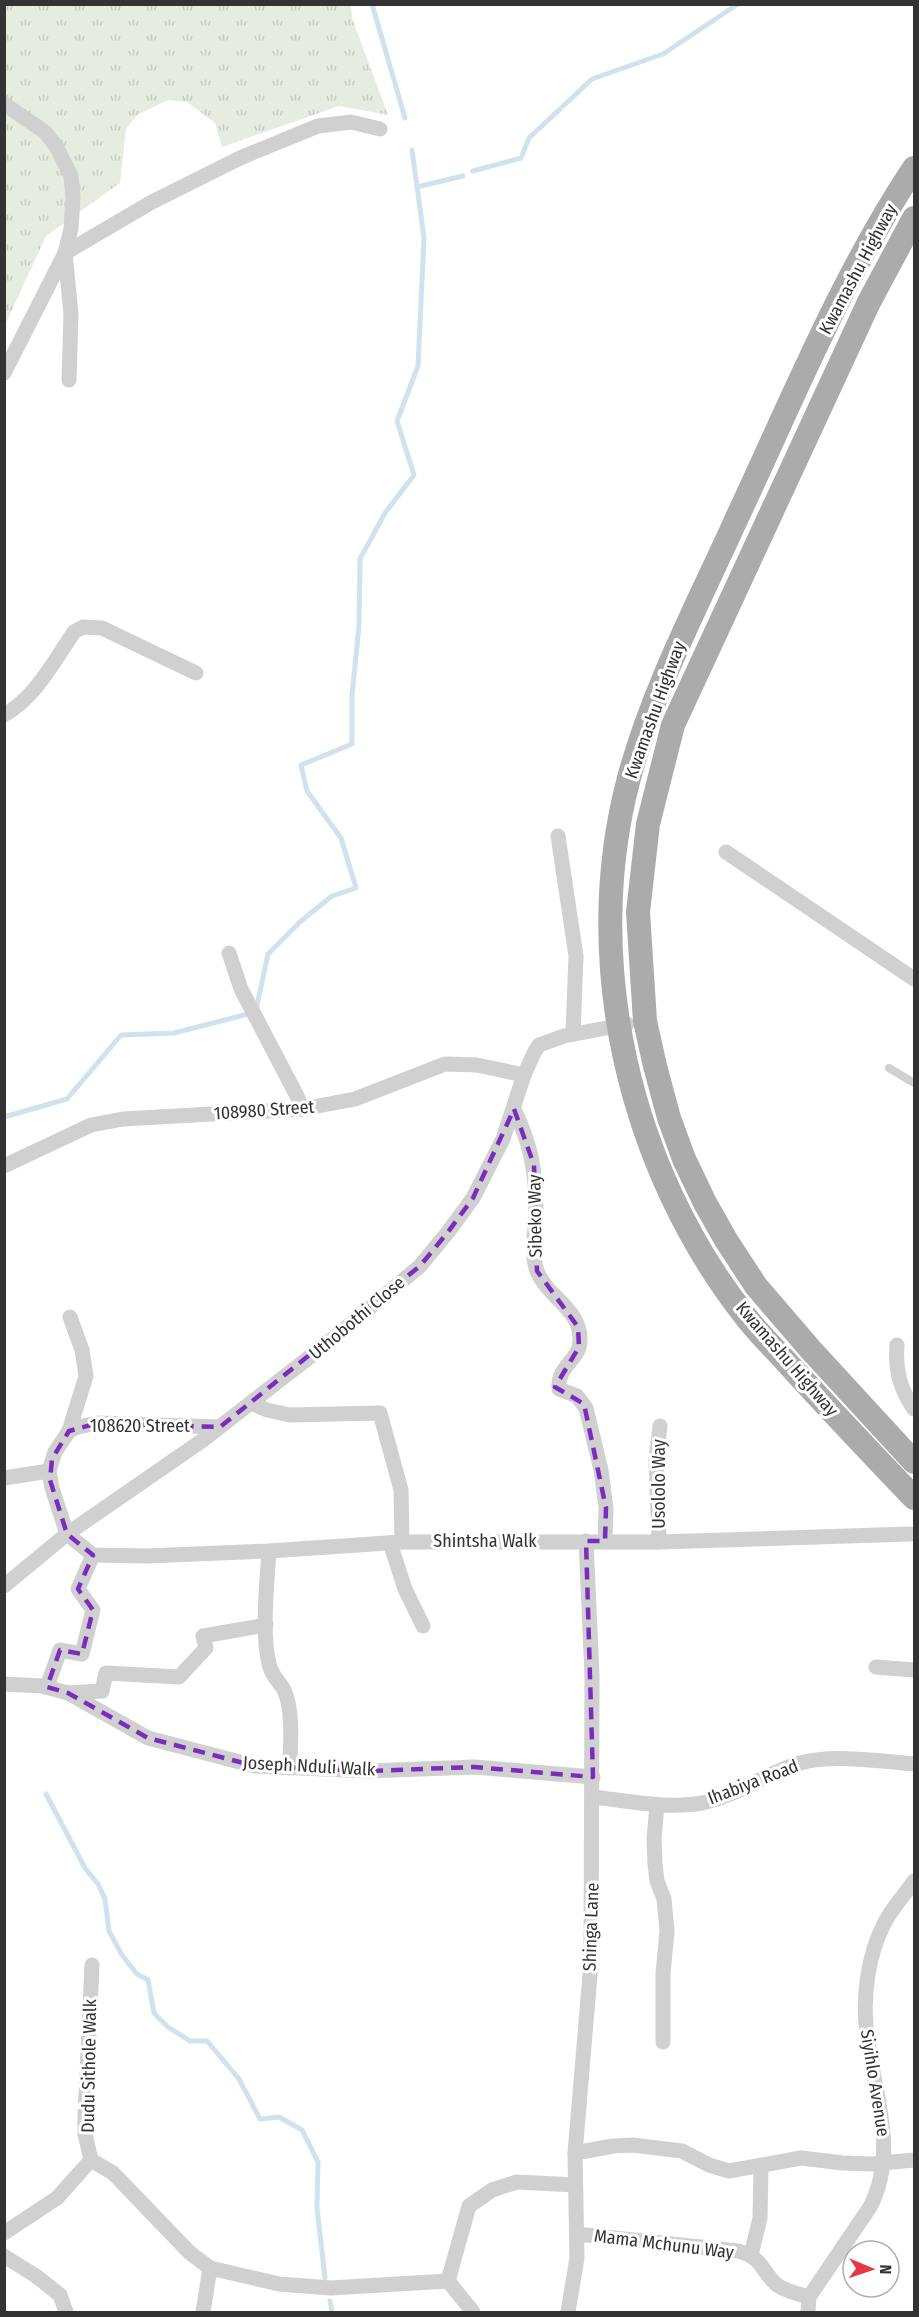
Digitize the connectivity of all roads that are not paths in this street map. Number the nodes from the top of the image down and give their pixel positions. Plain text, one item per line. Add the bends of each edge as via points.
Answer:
1 (4, 104) edge
2 (380, 129) dead end
3 (915, 168) edge
4 (915, 218) edge
5 (65, 253) junction
6 (4, 373) edge
7 (69, 380) dead end
8 (680, 642) junction
9 (704, 653) junction
10 (196, 673) dead end
11 (4, 715) edge
12 (558, 836) dead end
13 (726, 852) dead end
14 (229, 952) dead end
15 (915, 979) edge
16 (645, 1021) junction
17 (619, 1026) junction
18 (573, 1034) junction
19 (889, 1068) dead end
20 (524, 1075) junction
21 (915, 1083) edge
22 (302, 1109) junction
23 (514, 1109) junction
24 (4, 1166) edge
25 (70, 1317) dead end
26 (897, 1345) dead end
27 (251, 1403) junction
28 (915, 1409) edge
29 (660, 1426) dead end
30 (220, 1427) junction
31 (69, 1431) junction
32 (915, 1462) edge
33 (49, 1471) junction
34 (4, 1478) edge
35 (915, 1498) edge
36 (67, 1534) junction
37 (910, 1534) dead end
38 (586, 1540) junction
39 (605, 1541) junction
40 (659, 1542) junction
41 (396, 1543) junction
42 (269, 1551) junction
43 (93, 1555) junction
44 (4, 1586) edge
45 (266, 1625) junction
46 (423, 1626) dead end
47 (876, 1667) dead end
48 (915, 1670) edge
49 (4, 1684) edge
50 (47, 1687) junction
51 (68, 1693) junction
52 (915, 1764) edge
53 (290, 1768) junction
54 (593, 1778) junction
55 (593, 1797) junction
56 (657, 1805) junction
57 (915, 1881) edge
58 (92, 1965) dead end
59 (663, 2042) dead end
60 (575, 2153) junction
61 (91, 2160) junction
62 (915, 2160) edge
63 (885, 2163) junction
64 (761, 2167) junction
65 (575, 2185) junction
66 (4, 2234) edge
67 (577, 2234) junction
68 (751, 2255) junction
69 (4, 2256) edge
70 (210, 2268) junction
71 (448, 2281) junction
72 (808, 2305) edge
73 (66, 2313) edge
74 (203, 2313) edge
75 (473, 2313) edge
76 (568, 2313) edge

1 - 5 street via 45,132 71,176 71,229
2 - 5 street via 351,122 318,126 240,158 152,202
3 - 8 main road, Kwamashu Highway via 872,237 838,303
4 - 9 main road, Kwamashu Highway via 869,302
5 - 6 street
5 - 7 street via 71,314
8 - 9 main road
8 - 17 main road, Kwamashu Highway via 628,781 616,844 611,904 612,967
9 - 16 main road, Kwamashu Highway via 673,725 648,824 638,912
10 - 11 street via 102,628 83,627 74,632 30,696
12 - 18 street via 576,956
13 - 15 street
14 - 22 street via 241,989
16 - 17 street, Uthobothi Close
16 - 32 main road, Kwamashu Highway via 676,1139 726,1240 756,1286
17 - 18 street, Uthobothi Close
17 - 35 main road, Kwamashu Highway via 645,1132 688,1231 746,1317
18 - 20 street, Uthobothi Close via 543,1042
19 - 21 lane
20 - 22 street, 108980 Street via 477,1065 445,1064 355,1099
20 - 23 street, Uthobothi Close
22 - 24 street, 108980 Street via 123,1119 91,1125
23 - 27 street, Uthobothi Close via 473,1198 420,1266
23 - 39 street, Sibeko Way via 534,1165 537,1271 573,1315 578,1327 579,1347 561,1372 559,1389 577,1396 586,1408 601,1470
25 - 31 street via 86,1376
26 - 28 street via 897,1373 905,1396
27 - 30 street, Uthobothi Close
27 - 41 street via 290,1415 378,1412 383,1417 401,1490
29 - 40 street, Usololo Way via 656,1459
30 - 31 street, 108620 Street via 98,1423
30 - 36 street, Uthobothi Close
31 - 33 street, 108620 Street via 55,1452
33 - 34 street
33 - 36 street
36 - 43 street
36 - 44 street, Uthobothi Close
37 - 40 street, Shintsha Walk
38 - 39 street, Shintsha Walk
38 - 41 street, Shintsha Walk
38 - 54 street, Shinga Lane
39 - 40 street, Shintsha Walk
41 - 42 street, Shintsha Walk
41 - 46 street via 403,1582
42 - 43 street, Shintsha Walk
42 - 45 street
43 - 50 street via 78,1589 93,1610 82,1653 60,1650
45 - 51 street via 203,1636 206,1648 178,1677 106,1673 102,1691
45 - 53 street via 270,1666 287,1704
47 - 48 street
49 - 50 street, Joseph Nduli Walk
50 - 51 street, Joseph Nduli Walk
51 - 53 street, Joseph Nduli Walk via 155,1740 255,1766
52 - 56 street, Ihabiya Road via 807,1762 709,1801
53 - 54 street, Joseph Nduli Walk via 368,1771 474,1767
54 - 55 street, Shinga Lane
55 - 56 street, Ihabiya Road
55 - 60 street, Shinga Lane via 591,1963
56 - 59 street via 655,1864 667,1931
57 - 63 street, Siyihlo Avenue via 883,1925 869,1969 866,2025 881,2109
58 - 61 street, Dudu Sithole Walk via 85,2117
60 - 64 street via 633,2145 682,2151 729,2171
60 - 65 street, Shinga Lane
61 - 66 street via 57,2198
61 - 70 street via 113,2173 189,2252
62 - 63 street
63 - 64 street via 805,2158
63 - 72 street, Siyihlo Avenue via 875,2198
64 - 68 street, Mama Mchunu Way via 762,2202
65 - 67 street, Shinga Lane
65 - 71 street via 518,2182 492,2190 469,2206
67 - 68 street, Mama Mchunu Way
67 - 76 street, Shinga Lane
68 - 72 street, Mama Mchunu Way via 778,2286
69 - 73 street via 60,2295
70 - 71 street via 279,2284 331,2288
70 - 74 street
71 - 75 street

